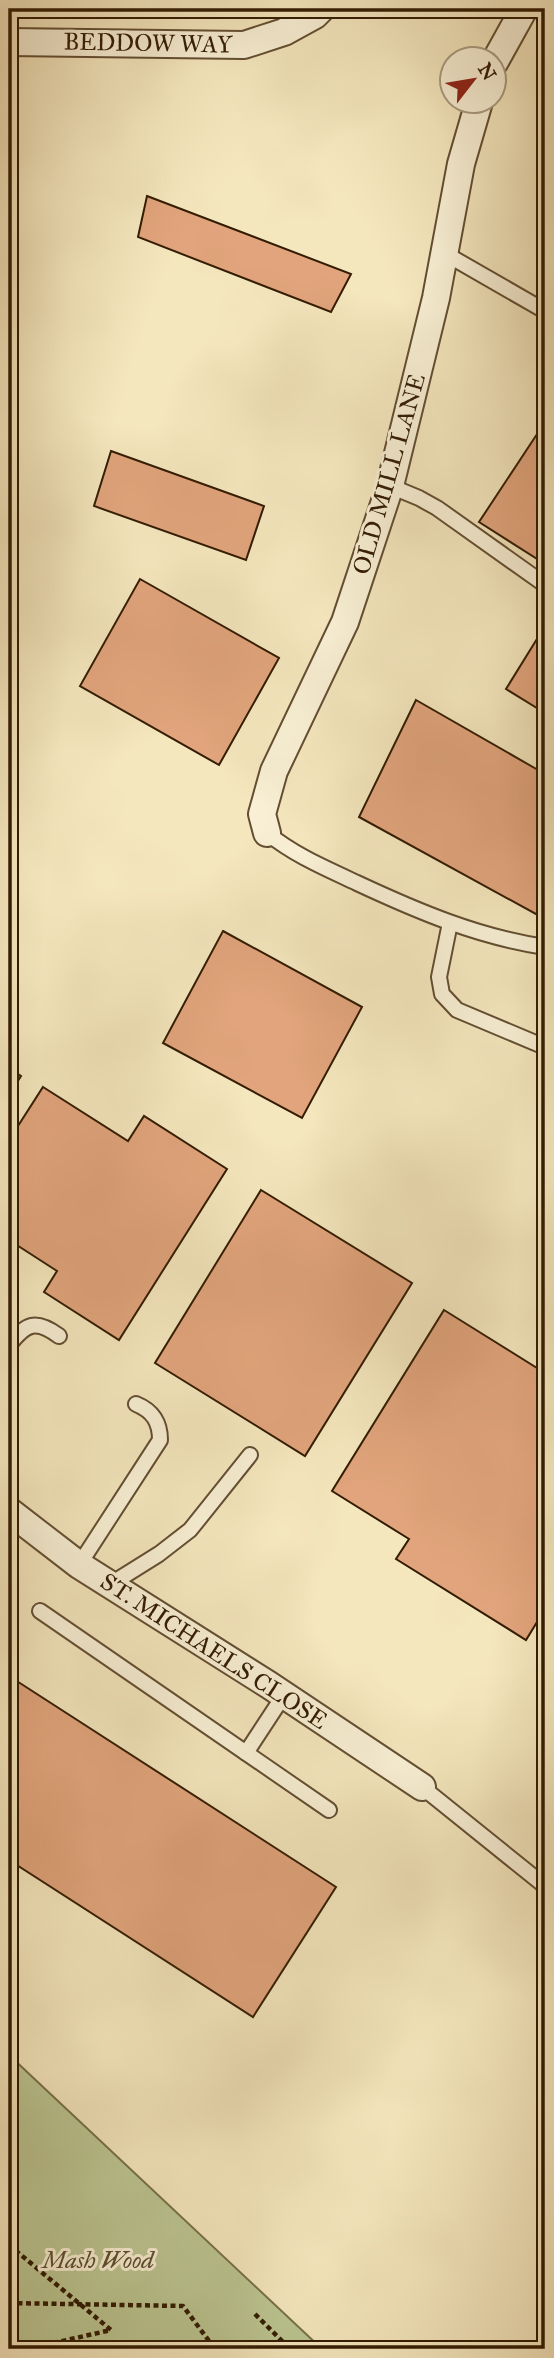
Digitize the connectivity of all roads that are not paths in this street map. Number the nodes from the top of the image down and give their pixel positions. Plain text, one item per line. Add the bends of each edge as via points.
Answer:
1 (321, 9) edge
2 (524, 9) edge
3 (9, 42) edge
4 (504, 46) edge
5 (475, 116) edge
6 (444, 253) junction
7 (545, 311) edge
8 (390, 486) junction
9 (544, 584) edge
10 (267, 833) joint
11 (450, 923) junction
12 (545, 947) edge
13 (545, 1047) edge
14 (59, 1336) dead end
15 (9, 1345) edge
16 (136, 1404) dead end
17 (250, 1455) dead end
18 (9, 1511) edge
19 (79, 1565) junction
20 (111, 1584) junction
21 (40, 1611) dead end
22 (284, 1695) junction
23 (246, 1753) junction
24 (422, 1787) joint
25 (329, 1810) dead end
26 (543, 1879) edge

1 - 3 street, BEDDOW WAY via 284,32 244,45
2 - 4 street
5 - 6 street, OLD MILL LANE
6 - 7 lane
6 - 8 street, OLD MILL LANE
8 - 9 lane via 437,508
8 - 10 street, OLD MILL LANE via 345,622 274,771 262,814
10 - 11 lane via 291,852
11 - 12 lane
11 - 13 lane via 439,977 442,994 457,1010
14 - 15 lane via 37,1324 20,1331
16 - 19 lane via 157,1420 160,1440
17 - 20 lane via 190,1530
18 - 19 street, ST. MICHAELS CLOSE
19 - 20 street, ST. MICHAELS CLOSE
20 - 22 street, ST. MICHAELS CLOSE
21 - 23 lane
22 - 23 lane
22 - 24 street, ST. MICHAELS CLOSE
23 - 25 lane
24 - 26 lane

